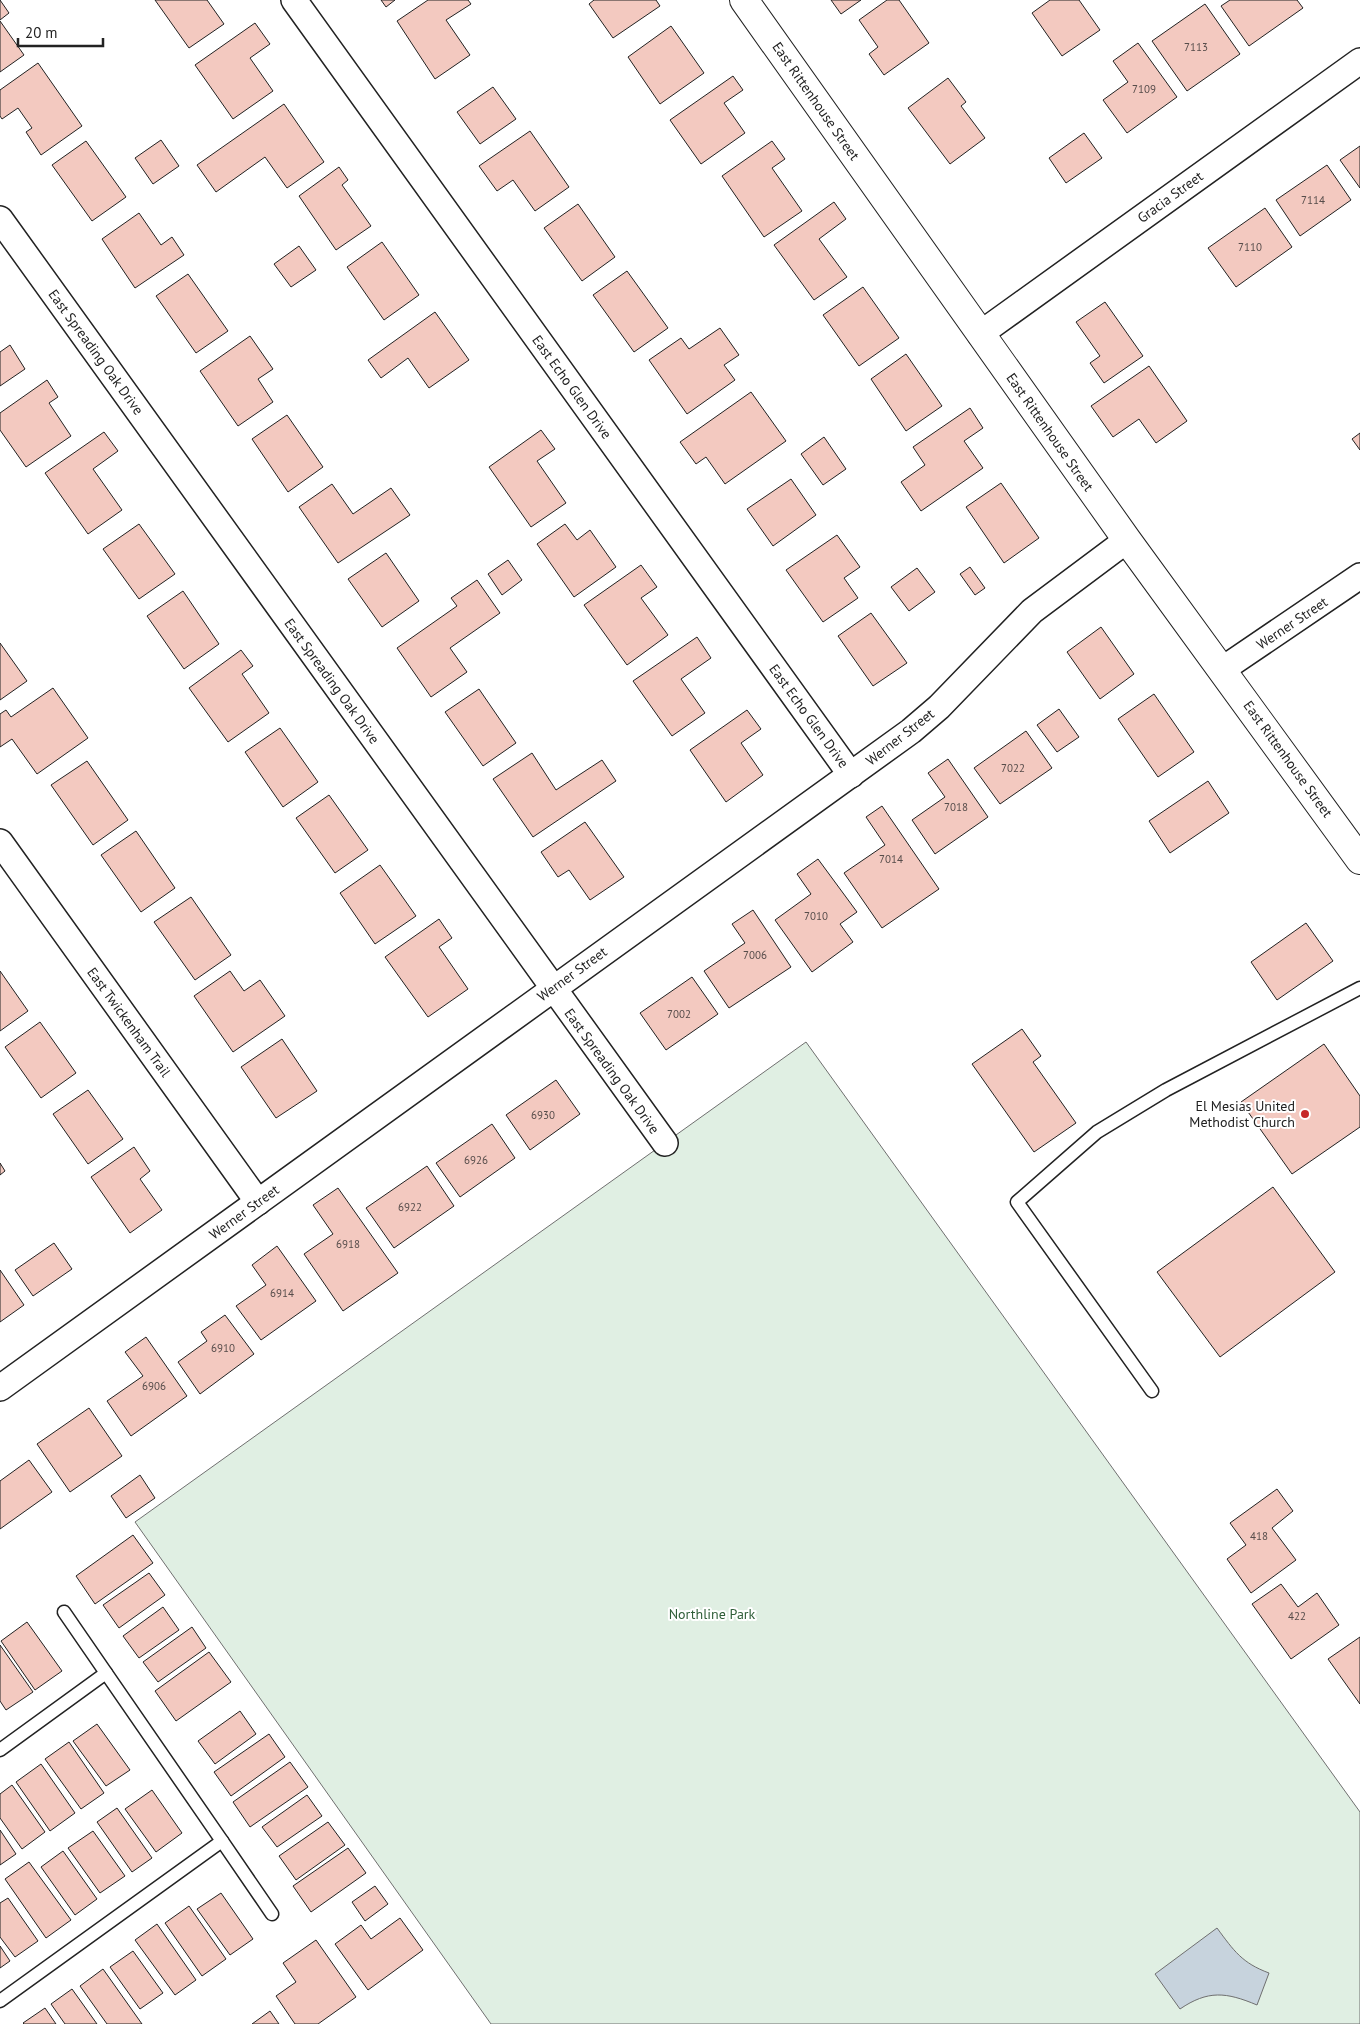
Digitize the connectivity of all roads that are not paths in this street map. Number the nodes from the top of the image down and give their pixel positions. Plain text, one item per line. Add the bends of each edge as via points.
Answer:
1 (294, 0) edge
2 (744, 0) edge
3 (1360, 61) edge
4 (0, 219) edge
5 (980, 334) junction
6 (1127, 540) junction
7 (1360, 576) edge
8 (1223, 670) junction
9 (851, 775) junction
10 (0, 842) edge
11 (1360, 860) edge
12 (553, 988) junction
13 (1360, 988) edge
14 (665, 1143) dead end
15 (258, 1202) junction
16 (0, 1388) edge
17 (1152, 1391) dead end
18 (64, 1612) dead end
19 (106, 1673) junction
20 (0, 1750) edge
21 (222, 1841) junction
22 (272, 1914) dead end
23 (0, 2001) edge

1 - 9 street, East Echo Glen Drive
2 - 5 street, East Rittenhouse Street
3 - 5 street, Gracia Street
4 - 12 street, East Spreading Oak Drive
5 - 6 street, East Rittenhouse Street
6 - 8 street, East Rittenhouse Street
6 - 9 street, Werner Street via 1032,611 939,707
7 - 8 street, Werner Street
8 - 11 street, East Rittenhouse Street
9 - 12 street, Werner Street
10 - 15 street, East Twickenham Trail
12 - 14 street, East Spreading Oak Drive
12 - 15 street, Werner Street
13 - 17 lane via 1166,1090 1097,1132 1017,1202
15 - 16 street, Werner Street
18 - 19 lane
19 - 20 lane
19 - 21 lane
21 - 22 lane
21 - 23 lane

